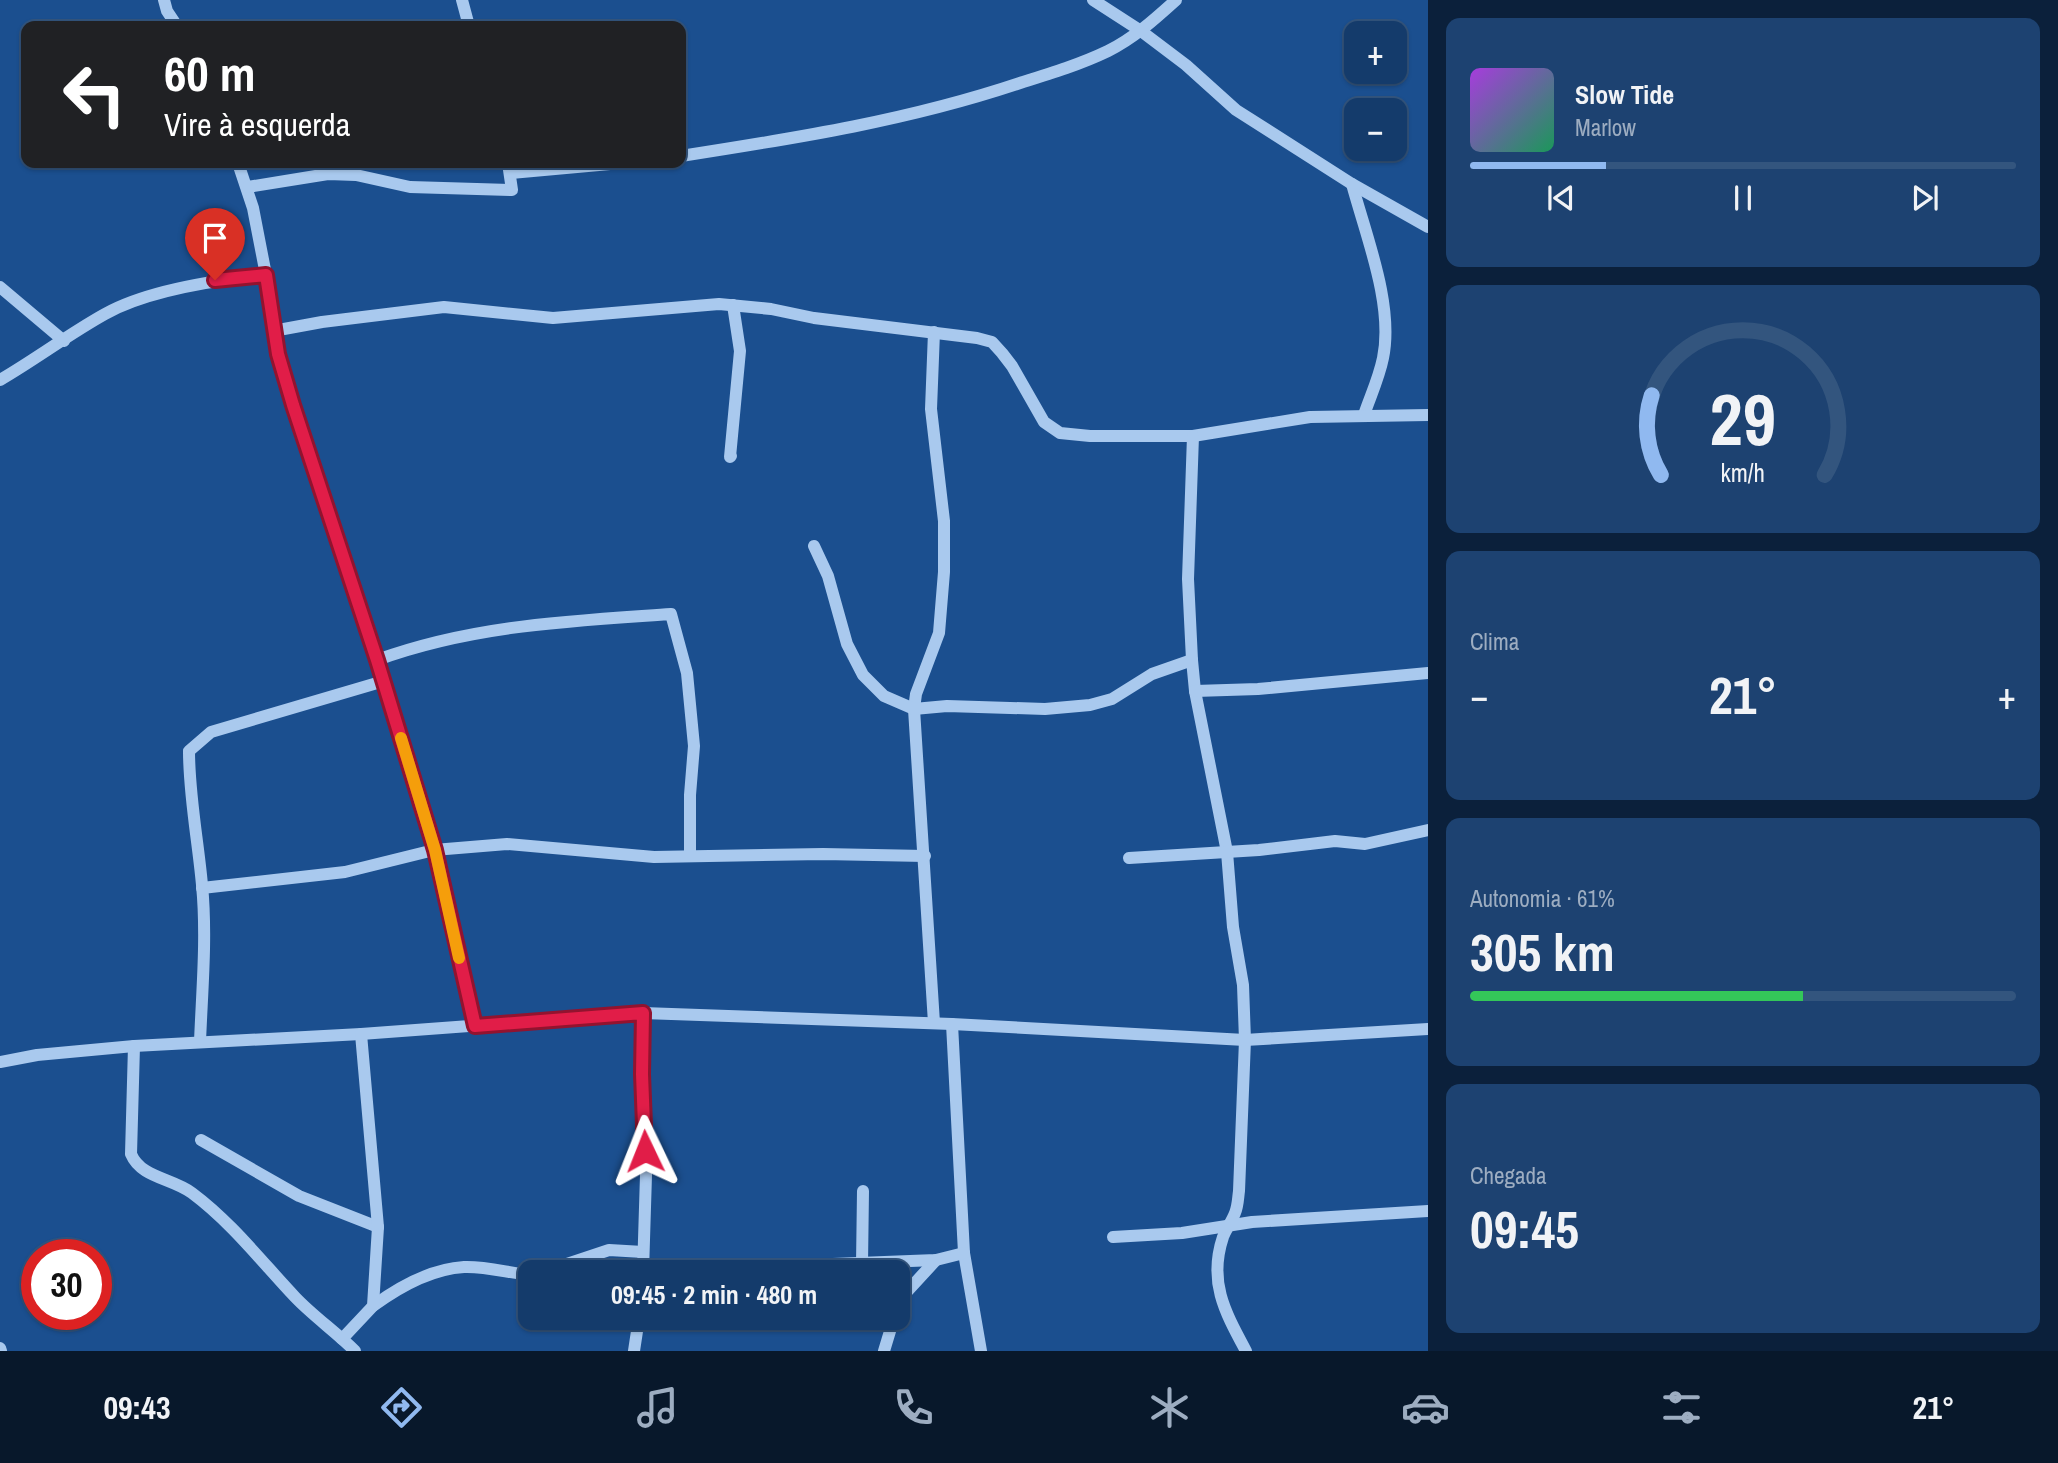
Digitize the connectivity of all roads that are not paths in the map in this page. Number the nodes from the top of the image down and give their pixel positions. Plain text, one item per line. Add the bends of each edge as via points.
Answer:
1 (164, 0) edge
2 (462, 0) edge
3 (1093, 0) edge
4 (1176, 0) edge
5 (174, 21) edge
6 (468, 21) edge
7 (1141, 31) junction
8 (686, 155) edge
9 (241, 168) edge
10 (509, 168) edge
11 (1352, 184) junction
12 (247, 187) junction
13 (1428, 227) edge
14 (266, 275) junction
15 (0, 287) edge
16 (733, 304) junction
17 (273, 331) junction
18 (934, 332) junction
19 (64, 341) junction
20 (0, 380) edge
21 (1364, 415) junction
22 (1428, 415) edge
23 (1193, 436) junction
24 (731, 456) dead end
25 (814, 546) dead end
26 (377, 660) junction
27 (1192, 660) junction
28 (1428, 673) edge
29 (384, 681) junction
30 (1195, 691) junction
31 (914, 709) junction
32 (1428, 830) edge
33 (435, 850) junction
34 (1227, 852) junction
35 (690, 856) junction
36 (925, 856) junction
37 (1129, 858) dead end
38 (202, 888) junction
39 (643, 1013) junction
40 (934, 1023) junction
41 (952, 1024) junction
42 (475, 1026) junction
43 (1428, 1029) edge
44 (360, 1034) junction
45 (1245, 1040) junction
46 (200, 1042) junction
47 (134, 1046) junction
48 (0, 1062) edge
49 (201, 1140) dead end
50 (863, 1191) dead end
51 (1428, 1211) edge
52 (1229, 1225) junction
53 (378, 1227) junction
54 (1113, 1237) dead end
55 (643, 1252) junction
56 (964, 1253) junction
57 (579, 1260) edge
58 (643, 1260) edge
59 (862, 1260) edge
60 (936, 1260) junction
61 (910, 1261) edge
62 (518, 1274) edge
63 (910, 1288) edge
64 (373, 1306) junction
65 (637, 1330) edge
66 (890, 1330) edge
67 (342, 1339) junction
68 (355, 1351) edge
69 (634, 1351) edge
70 (884, 1351) edge
71 (981, 1351) edge
72 (1246, 1351) edge

1 - 5 street
2 - 6 street
3 - 7 street
4 - 7 street
7 - 8 street via 1077,64 970,99 820,135
7 - 11 street via 1236,110
9 - 12 street
10 - 12 street via 512,190 410,187 328,174
11 - 13 street
11 - 21 street via 1385,323 1383,358
12 - 14 street
14 - 17 street
14 - 19 street via 215,280 130,304
15 - 19 street
16 - 17 street via 553,318 444,307
16 - 18 street
16 - 24 street via 740,351
17 - 26 street
18 - 23 street via 992,342 1012,366 1044,422 1060,433
18 - 31 street via 931,409 944,521 944,572 939,633
19 - 20 street
21 - 22 street
21 - 23 street via 1310,417
23 - 27 street via 1188,579
25 - 31 street via 828,576 847,645 863,675 884,695
26 - 29 street
26 - 35 street via 479,632 671,614 687,673 694,746
27 - 30 street
27 - 31 street via 1090,705
28 - 30 street
29 - 33 street
29 - 38 street via 211,732 189,751 189,790
30 - 34 street
31 - 36 street
32 - 34 street via 1365,844 1335,841
33 - 35 street via 507,844
33 - 38 street via 345,872
33 - 42 street
34 - 37 street
34 - 45 street
35 - 36 street
36 - 40 street
38 - 46 street
39 - 40 street
39 - 42 street
39 - 55 street
40 - 41 street
41 - 45 street
41 - 56 street
42 - 44 street
43 - 45 street
44 - 46 street
44 - 53 street
45 - 52 street via 1239,1191
46 - 47 street
47 - 48 street
47 - 67 street via 131,1154 135,1164 193,1194
49 - 53 street via 299,1196
50 - 59 street
51 - 52 street
52 - 54 street
52 - 72 street via 1216,1273 1219,1294
53 - 64 street
55 - 57 street via 609,1250
55 - 58 street
56 - 60 street
56 - 71 street
60 - 61 street
60 - 63 street
62 - 64 street via 453,1268 402,1284
64 - 67 street
65 - 69 street
66 - 70 street
67 - 68 street

